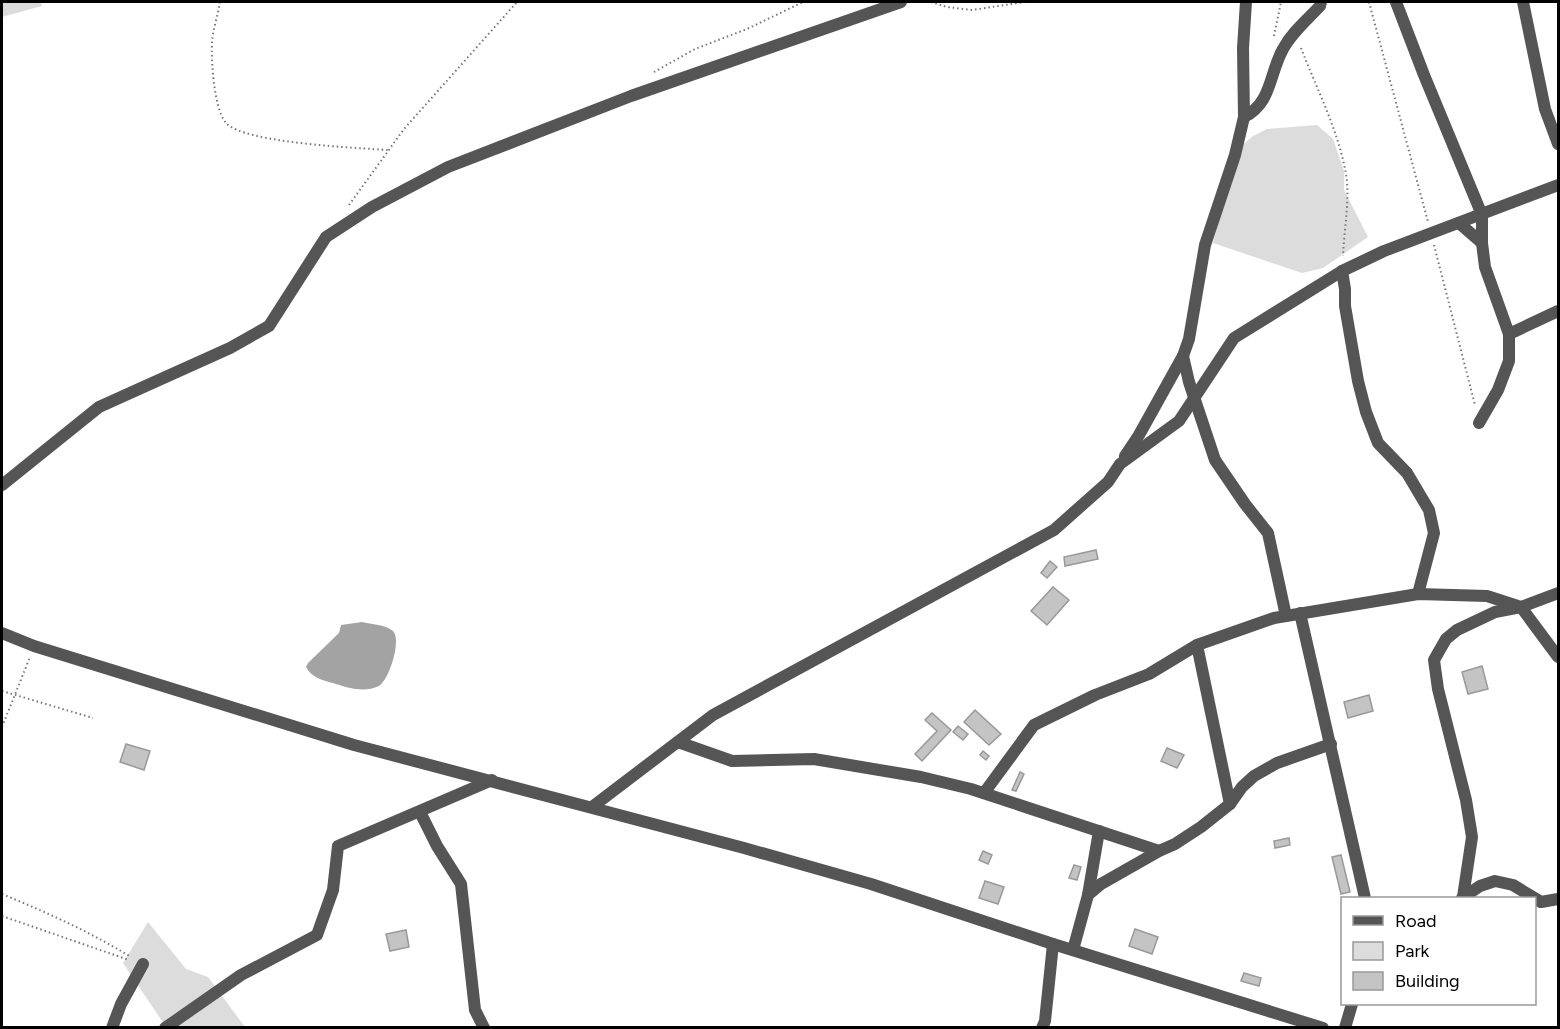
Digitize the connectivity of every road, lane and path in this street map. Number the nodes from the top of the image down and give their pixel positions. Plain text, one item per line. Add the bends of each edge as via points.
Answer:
1 (220, 2) edge
2 (516, 2) edge
3 (803, 2) edge
4 (901, 2) edge
5 (931, 2) edge
6 (1025, 2) edge
7 (1246, 2) edge
8 (1321, 2) edge
9 (1369, 2) edge
10 (1396, 2) edge
11 (1523, 2) edge
12 (1294, 32) junction
13 (650, 75) dead end
14 (1244, 117) junction
15 (1558, 144) edge
16 (388, 150) junction
17 (1558, 185) edge
18 (345, 210) dead end
19 (1482, 215) junction
20 (1459, 223) junction
21 (1431, 233) junction
22 (1482, 243) junction
23 (1342, 271) junction
24 (1558, 311) edge
25 (1509, 334) junction
26 (1183, 356) junction
27 (1194, 398) junction
28 (1479, 423) joint
29 (1120, 464) junction
30 (2, 485) edge
31 (1558, 593) edge
32 (1418, 594) junction
33 (1521, 606) junction
34 (1300, 613) junction
35 (1286, 616) junction
36 (2, 633) edge
37 (1197, 645) junction
38 (34, 646) junction
39 (1558, 657) edge
40 (2, 691) edge
41 (14, 695) junction
42 (93, 718) dead end
43 (2, 727) edge
44 (678, 742) junction
45 (1331, 744) junction
46 (492, 780) junction
47 (984, 793) junction
48 (1230, 804) junction
49 (592, 807) junction
50 (420, 812) junction
51 (1099, 831) junction
52 (1159, 851) junction
53 (2, 894) edge
54 (1088, 895) junction
55 (1365, 897) edge
56 (1463, 897) edge
57 (1464, 897) edge
58 (1533, 897) edge
59 (1536, 899) edge
60 (1558, 899) edge
61 (2, 916) edge
62 (1053, 944) junction
63 (1073, 950) junction
64 (143, 964) junction
65 (1352, 1005) edge
66 (1298, 1024) edge
67 (112, 1028) edge
68 (165, 1028) edge
69 (484, 1028) edge
70 (1042, 1028) edge
71 (1323, 1028) edge
72 (1345, 1028) edge

1 - 16 path via 212,42 220,113 227,125 244,134
2 - 16 path
3 - 13 path via 695,49
4 - 30 street via 631,96 448,167 372,207 326,237 269,326 230,348 99,406
5 - 6 path via 972,10
7 - 14 street
8 - 12 street
9 - 21 path
10 - 19 street
11 - 15 street via 1545,109
12 - 14 street via 1281,51 1262,103
12 - 23 path via 1345,170
14 - 26 street via 1205,245
16 - 18 path
17 - 19 street
19 - 20 street
19 - 22 street
20 - 21 street
20 - 22 street
21 - 23 street
21 - 28 path
22 - 25 street via 1485,267
23 - 27 street via 1234,338
23 - 32 street via 1366,412 1378,443 1407,473 1429,510 1434,532
24 - 25 street
25 - 28 street via 1509,361
26 - 27 street
26 - 29 street
27 - 29 street via 1179,420
27 - 35 street via 1215,460 1269,532
29 - 44 street via 1108,482 1054,530 713,715
31 - 33 street
32 - 33 street via 1487,596
32 - 34 street
33 - 39 street
33 - 56 street via 1495,612 1457,630 1446,639 1434,660 1472,837
34 - 35 street
34 - 45 street
35 - 37 street
36 - 38 street
37 - 47 street via 1149,674 1034,725
37 - 48 street
38 - 41 path
38 - 46 street via 354,745
40 - 41 path
41 - 42 path
41 - 43 path
44 - 47 street via 732,761 814,759 921,777
44 - 49 street
45 - 48 street via 1277,763 1254,776
45 - 55 street
46 - 49 street
46 - 50 street
47 - 51 street
48 - 52 street via 1202,827
49 - 62 street via 871,884
50 - 68 street via 338,846 333,890 317,935 241,975
50 - 69 street via 460,884 475,1010
51 - 52 street
51 - 54 street
52 - 54 street
53 - 64 path via 102,939
54 - 63 street
57 - 58 street via 1495,881 1513,885
59 - 60 street via 1541,902
61 - 64 path
62 - 63 street
62 - 70 street
63 - 66 street
64 - 67 street
65 - 72 street
66 - 71 street

